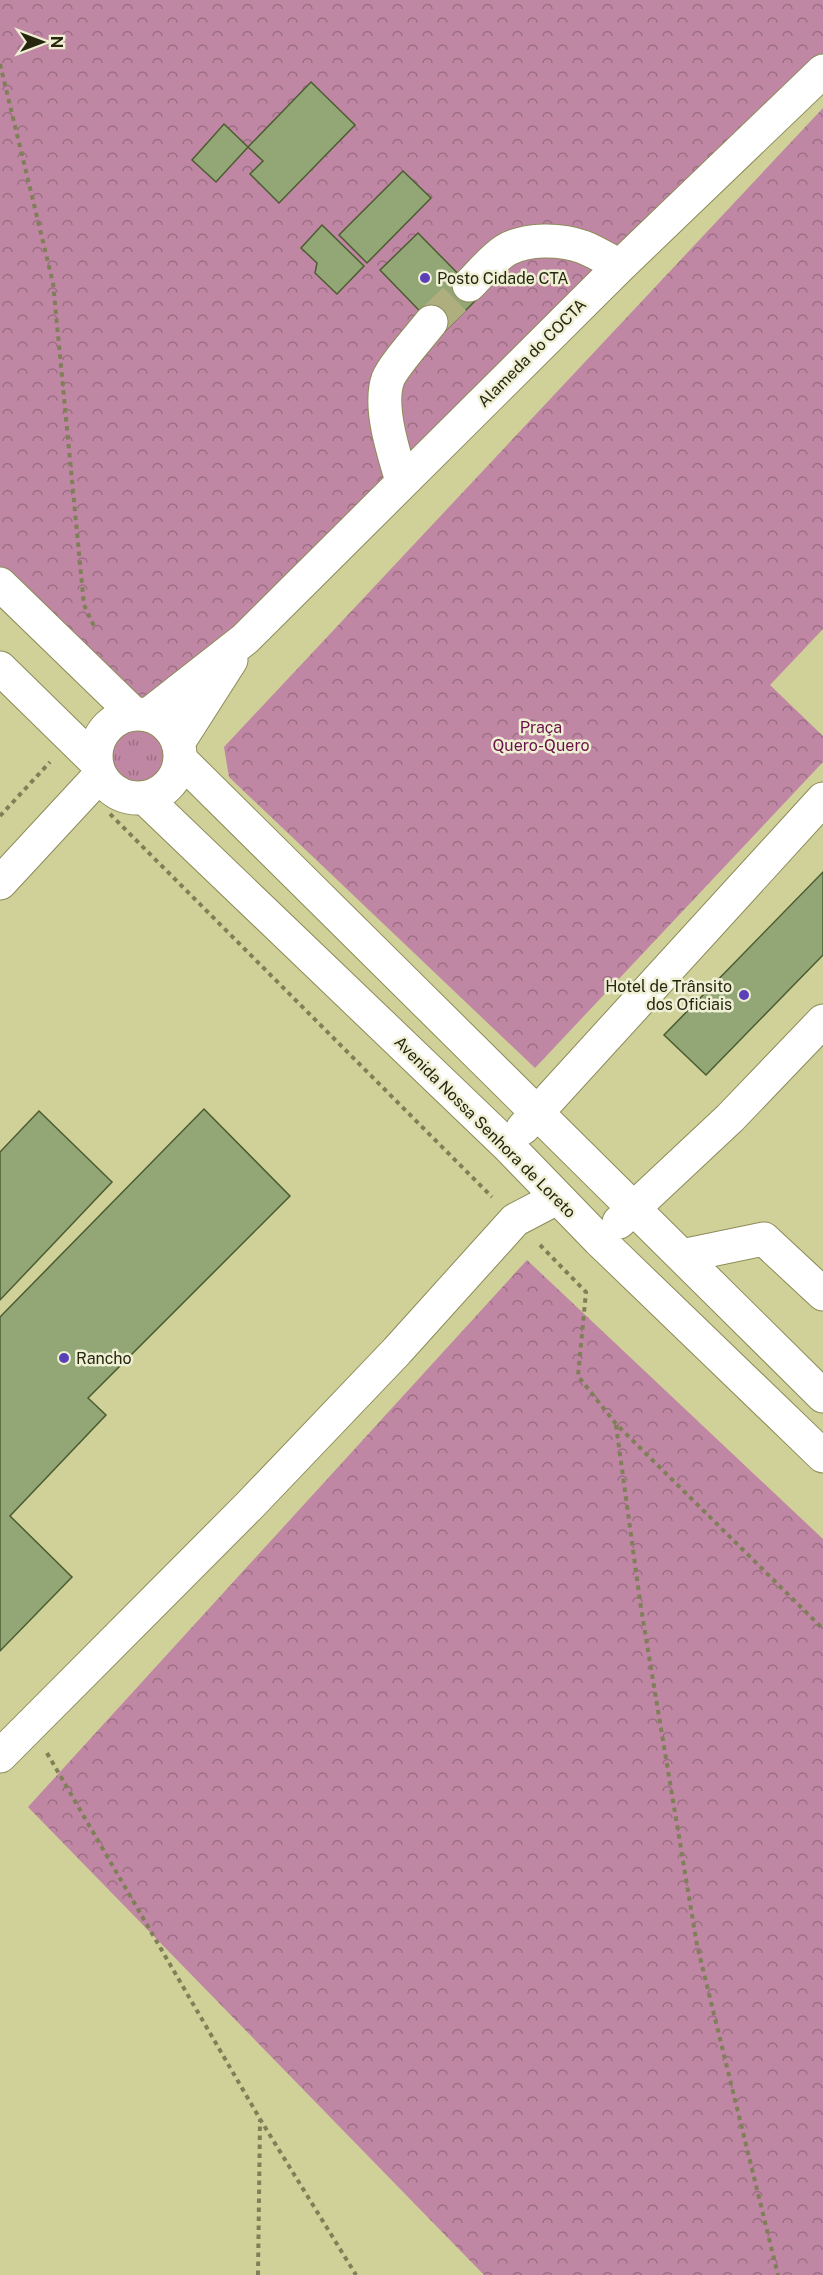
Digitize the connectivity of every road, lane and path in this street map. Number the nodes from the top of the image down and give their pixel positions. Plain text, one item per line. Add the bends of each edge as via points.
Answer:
1 (0, 64) edge
2 (823, 71) edge
3 (620, 266) junction
4 (469, 285) tunnel mouth
5 (431, 322) tunnel mouth
6 (402, 481) junction
7 (0, 584) edge
8 (94, 627) dead end
9 (245, 639) junction
10 (0, 668) edge
11 (141, 714) junction
12 (179, 751) junction
13 (94, 775) junction
14 (145, 798) junction
15 (823, 799) edge
16 (0, 816) edge
17 (0, 883) edge
18 (823, 1022) edge
19 (538, 1113) junction
20 (507, 1145) junction
21 (557, 1198) junction
22 (634, 1207) junction
23 (515, 1220) junction
24 (599, 1240) junction
25 (682, 1256) junction
26 (823, 1294) edge
27 (823, 1396) edge
28 (616, 1424) junction
29 (823, 1456) edge
30 (823, 1629) edge
31 (30, 1724) junction
32 (0, 1756) edge
33 (260, 2119) junction
34 (354, 2274) edge
35 (258, 2275) edge
36 (778, 2275) edge

1 - 8 path via 53,283 84,605
2 - 3 lane, Alameda do COCTA
3 - 4 lane via 582,247 531,242 508,249
3 - 6 lane, Alameda do COCTA
5 - 6 lane via 388,378 387,418
6 - 9 lane, Alameda do COCTA
7 - 11 lane
9 - 11 lane
9 - 12 lane
10 - 13 lane
11 - 12 lane via 161,720 171,730
11 - 13 lane via 121,717 105,729 96,747
12 - 14 lane via 177,773 169,785
12 - 19 lane
13 - 14 lane via 118,794
13 - 16 path via 52,760
13 - 17 lane
13 - 23 path
14 - 20 lane, Avenida Nossa Senhora de Loreto
15 - 19 lane
18 - 22 lane via 730,1118
19 - 20 lane
19 - 22 lane
20 - 21 lane, Avenida Nossa Senhora de Loreto
21 - 23 lane
21 - 24 lane, Avenida Nossa Senhora de Loreto
22 - 24 lane
22 - 25 lane
23 - 28 path via 586,1292 578,1376
23 - 31 lane via 250,1505
24 - 29 lane, Avenida Nossa Senhora de Loreto
25 - 26 lane via 764,1239
25 - 27 lane
28 - 30 path
28 - 36 path via 641,1608 697,1945
31 - 32 lane
31 - 33 path
33 - 34 path
33 - 35 path

